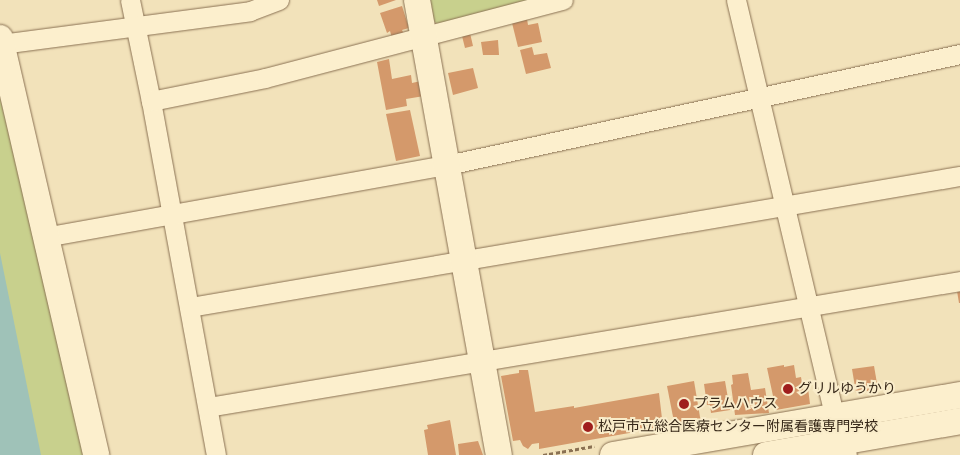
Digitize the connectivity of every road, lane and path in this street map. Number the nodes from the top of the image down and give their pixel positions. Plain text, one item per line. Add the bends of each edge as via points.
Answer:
1 (130, 0) edge
2 (279, 0) edge
3 (417, 0) edge
4 (563, 0) edge
5 (736, 0) edge
6 (135, 26) junction
7 (423, 36) junction
8 (1, 41) edge
9 (960, 54) edge
10 (760, 97) junction
11 (151, 101) junction
12 (447, 165) junction
13 (960, 176) edge
14 (784, 206) junction
15 (172, 215) junction
16 (45, 237) junction
17 (463, 260) junction
18 (960, 281) edge
19 (809, 306) junction
20 (190, 307) junction
21 (483, 360) junction
22 (960, 395) edge
23 (208, 407) junction
24 (834, 416) junction
25 (960, 421) edge
26 (844, 448) edge
27 (96, 455) edge
28 (216, 455) edge
29 (499, 455) edge
30 (613, 455) edge
31 (766, 455) edge

1 - 6 street
2 - 6 street via 250,11
3 - 7 street
4 - 7 street
5 - 10 street
6 - 8 street
6 - 11 street
7 - 11 street via 264,78
7 - 12 street
8 - 16 street
9 - 10 street
10 - 12 street
10 - 14 street
11 - 15 street
12 - 15 street
12 - 17 street
13 - 14 street
14 - 17 street
14 - 19 street
15 - 16 street
15 - 20 street
16 - 27 street
17 - 20 street
17 - 21 street
18 - 19 street
19 - 21 street
19 - 24 street
20 - 23 street
21 - 23 street
21 - 29 street
22 - 24 street
23 - 28 street
24 - 26 street
24 - 30 street
25 - 26 street
26 - 31 street

